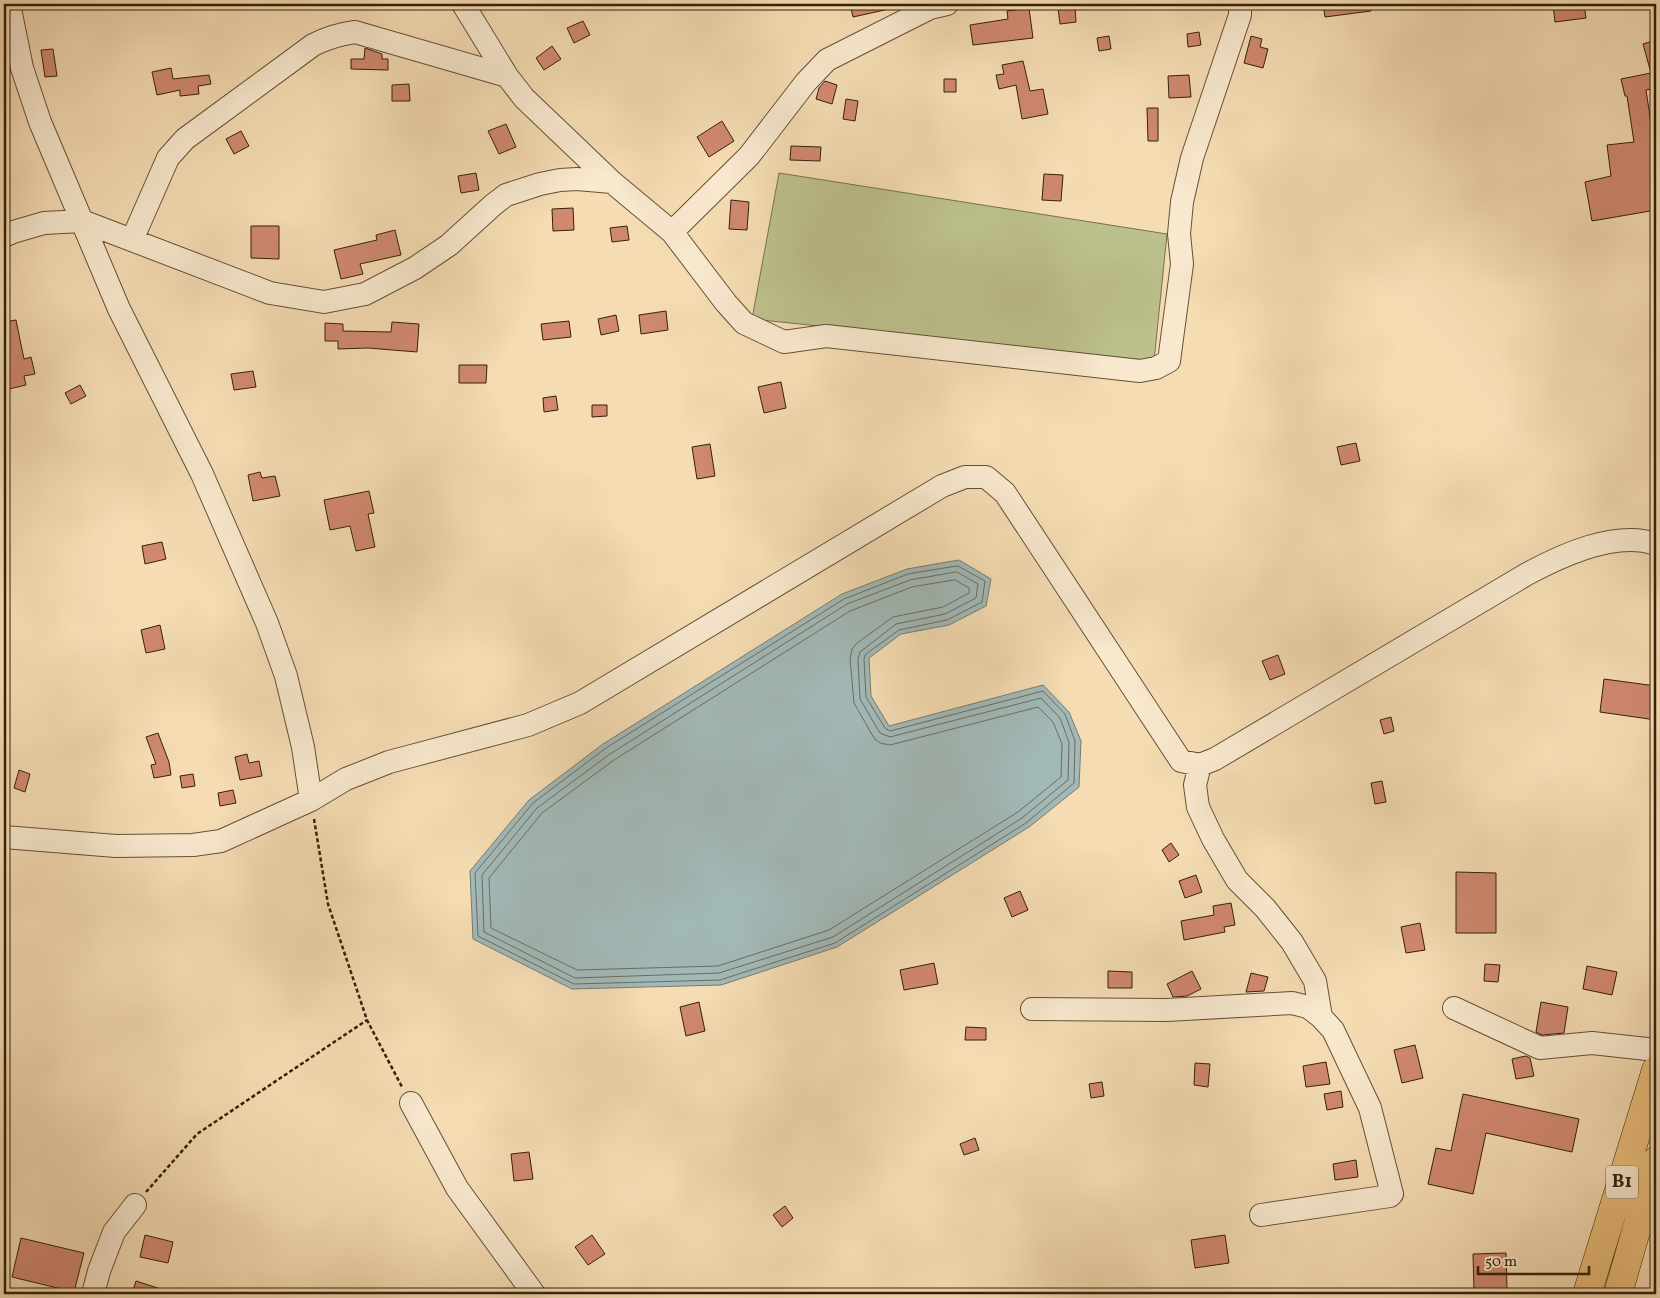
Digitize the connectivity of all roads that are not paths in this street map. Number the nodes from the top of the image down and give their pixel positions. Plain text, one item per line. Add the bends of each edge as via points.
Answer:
1 (9, 4) edge
2 (463, 4) edge
3 (947, 4) edge
4 (1240, 4) edge
5 (507, 76) junction
6 (612, 182) junction
7 (82, 222) junction
8 (672, 232) junction
9 (4, 236) edge
10 (132, 240) junction
11 (1656, 544) edge
12 (1200, 765) junction
13 (311, 800) junction
14 (4, 837) edge
15 (1454, 1008) dead end
16 (1032, 1009) dead end
17 (1321, 1017) junction
18 (1656, 1050) edge
19 (1656, 1070) edge
20 (411, 1104) road end
21 (1656, 1161) edge
22 (135, 1205) road end
23 (1261, 1215) dead end
24 (93, 1294) edge
25 (534, 1294) edge
26 (1587, 1294) edge
27 (1618, 1294) edge

1 - 7 street via 22,68 40,122
2 - 5 street
3 - 8 street via 930,8 827,60 749,156
4 - 8 street via 1240,15 1192,158 1182,202 1179,234 1182,264 1169,361 1156,368 1140,371 826,336 784,342 744,323
5 - 6 street via 524,98
5 - 10 street via 355,32 325,39 176,148 168,158
6 - 8 street
6 - 10 street via 560,180 506,195 449,244 414,268 365,294 324,302 270,293
7 - 9 street via 44,223
7 - 10 street
7 - 13 street via 119,309 202,474 267,623 286,676 303,747
11 - 12 street via 1621,541 1590,546 1557,558
12 - 13 street via 1181,761 1005,493 986,477 965,477 942,486 580,703 528,725 389,762 346,779
12 - 17 street via 1195,785 1198,807 1213,840 1236,880 1265,908 1315,981
13 - 14 street via 221,841 192,845 116,846
15 - 18 street via 1540,1048 1592,1043
16 - 17 street via 1167,1010 1292,1003 1308,1007
17 - 23 street via 1333,1030 1370,1108 1392,1194
19 - 26 main road, B1
20 - 25 street via 457,1188
21 - 27 main road, B1
22 - 24 street via 114,1232

